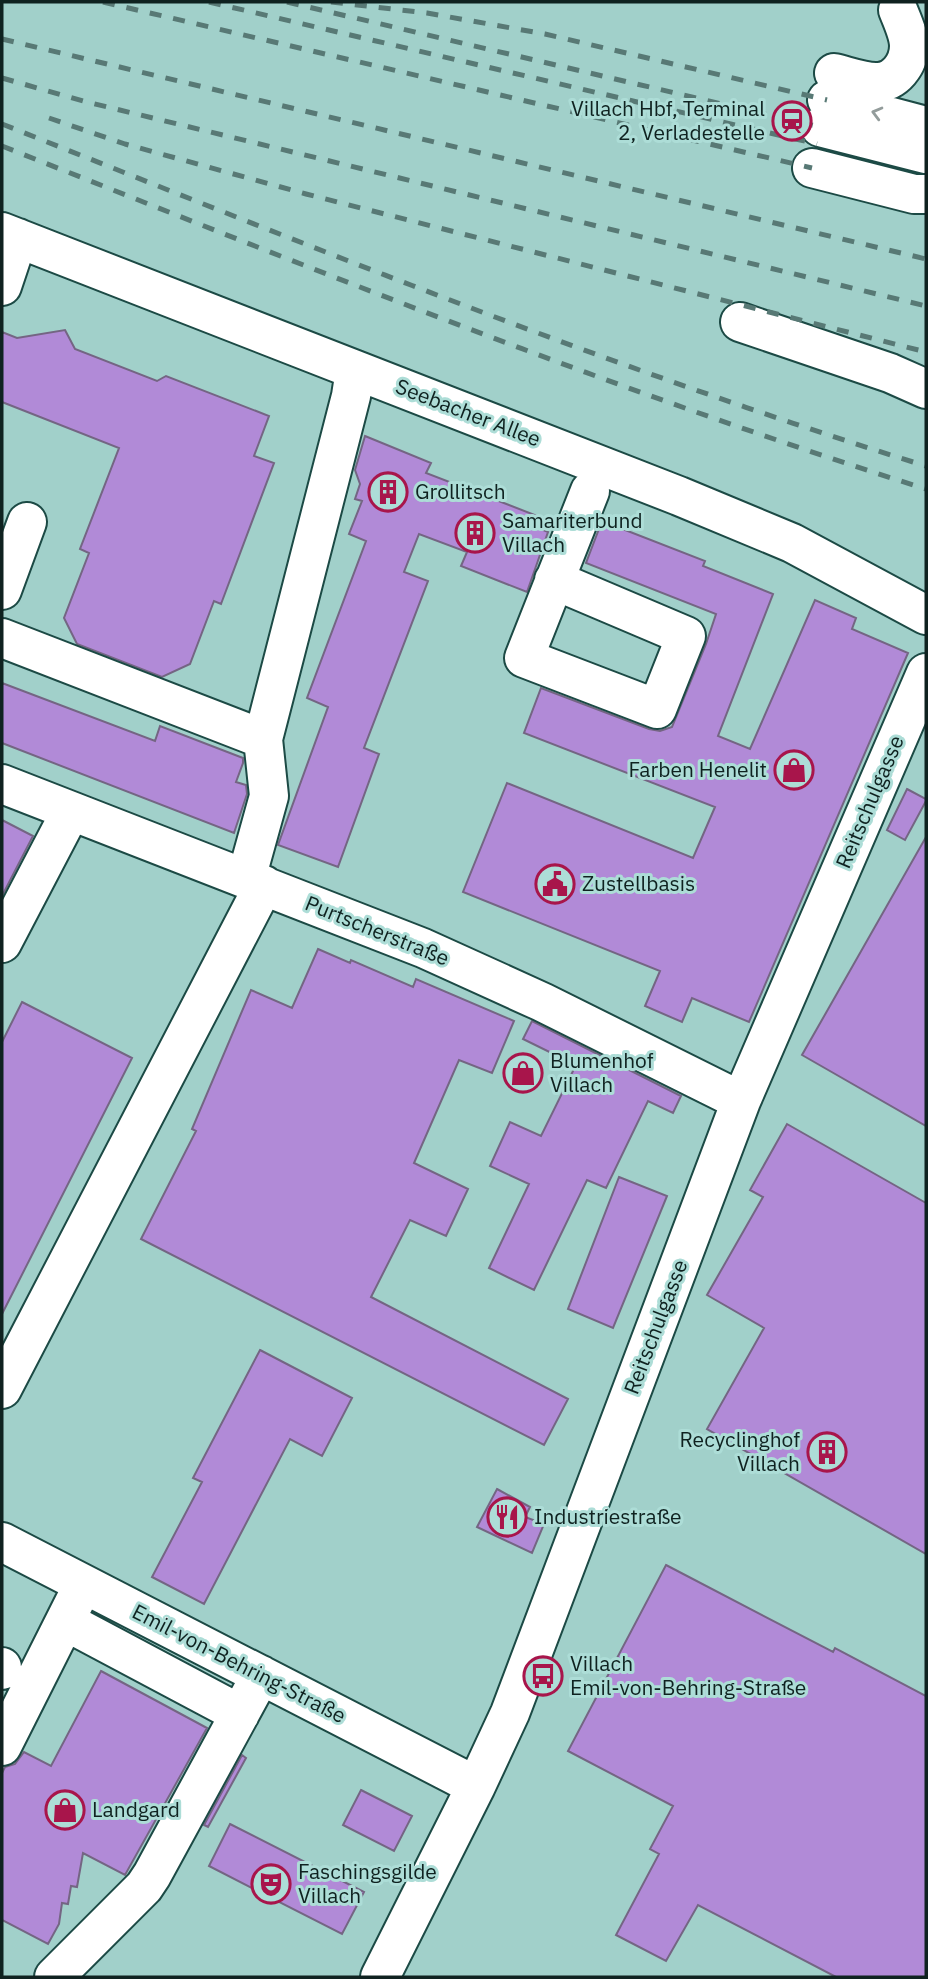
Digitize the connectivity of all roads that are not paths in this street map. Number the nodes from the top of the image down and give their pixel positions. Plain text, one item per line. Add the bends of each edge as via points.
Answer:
1 (908, 18) edge
2 (822, 122) junction
3 (926, 126) edge
4 (926, 154) edge
5 (926, 170) edge
6 (926, 194) edge
7 (10, 235) edge
8 (2, 286) edge
9 (740, 322) dead end
10 (355, 370) junction
11 (926, 389) edge
12 (590, 491) dead end
13 (27, 523) dead end
14 (554, 580) dead end
15 (2, 590) edge
16 (926, 615) edge
17 (2, 638) edge
18 (926, 673) edge
19 (263, 739) junction
20 (2, 784) edge
21 (71, 811) junction
22 (255, 882) junction
23 (2, 943) edge
24 (741, 1101) junction
25 (2, 1389) edge
26 (6, 1554) edge
27 (83, 1584) junction
28 (65, 1621) junction
29 (261, 1675) junction
30 (240, 1714) junction
31 (2, 1746) edge
32 (477, 1786) junction
33 (54, 1977) edge
34 (380, 1977) edge

1 - 2 street via 909,45 901,70
3 -> 2 street
2 - 4 street
2 - 5 street
2 - 6 street via 914,194
7 - 8 street
7 - 10 street, Seebacher Allee
9 - 11 street
10 - 16 street, Seebacher Allee via 792,543
10 - 19 street
12 - 14 street
13 - 15 street
17 - 19 street
18 - 24 street, Reitschulgasse
19 - 22 street via 269,796
20 - 21 street, Purtscherstraße
21 - 22 street, Purtscherstraße
21 - 23 street
22 - 24 street, Purtscherstraße via 423,948
22 - 25 street
24 - 32 street, Reitschulgasse via 526,1672
26 - 27 street, Emil-von-Behring-Straße
27 - 28 street
27 - 29 street, Emil-von-Behring-Straße
28 - 30 street
28 - 31 street
29 - 30 street
29 - 32 street, Emil-von-Behring-Straße
30 - 33 street via 144,1887
32 - 34 street, Reitschulgasse

